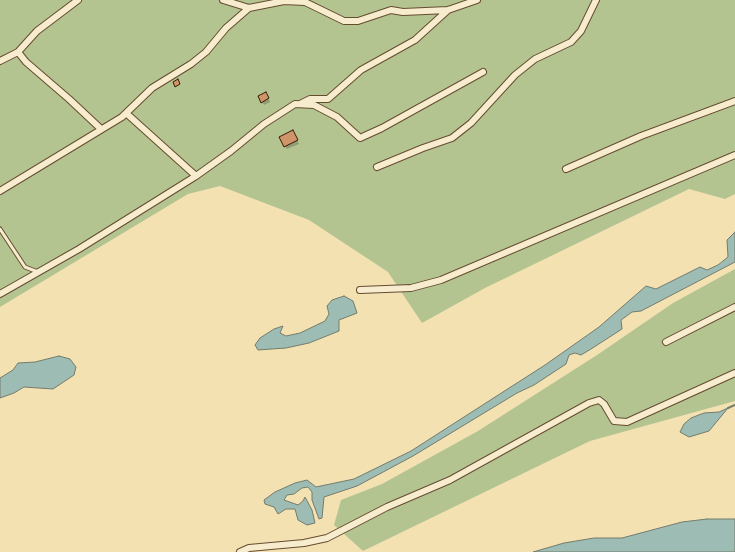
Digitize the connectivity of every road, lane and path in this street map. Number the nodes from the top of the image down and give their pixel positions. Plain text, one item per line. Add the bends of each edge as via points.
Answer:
1 (78, 0) edge
2 (223, 0) edge
3 (477, 0) edge
4 (596, 0) edge
5 (249, 8) junction
6 (448, 10) junction
7 (18, 52) junction
8 (0, 61) edge
9 (483, 72) dead end
10 (735, 102) edge
11 (300, 104) junction
12 (126, 113) junction
13 (101, 129) junction
14 (735, 155) edge
15 (377, 167) dead end
16 (566, 168) dead end
17 (196, 176) junction
18 (0, 191) edge
19 (0, 229) edge
20 (38, 272) junction
21 (360, 290) dead end
22 (0, 294) edge
23 (735, 307) edge
24 (666, 342) dead end
25 (735, 373) edge
26 (240, 552) edge

1 - 7 street via 37,31
2 - 5 street
3 - 6 street
4 - 15 street via 581,31 571,42 535,59 515,75 471,123 452,138
5 - 6 street via 284,1 305,2 344,21 358,21 391,10
5 - 12 street via 226,28 201,56 152,88
6 - 11 street via 415,40 360,70 328,99 310,99
7 - 8 street
7 - 13 street
9 - 11 street via 360,138 337,117 314,105
10 - 16 street via 641,136
11 - 17 street via 294,104 264,124
12 - 13 street
12 - 17 street
13 - 18 street
14 - 21 street via 441,280 411,288
17 - 20 street
19 - 20 lane via 25,268
20 - 22 street
23 - 24 street
25 - 26 street via 627,422 614,421 604,404 599,400 594,401 450,480 387,507 327,538 304,543 249,548

